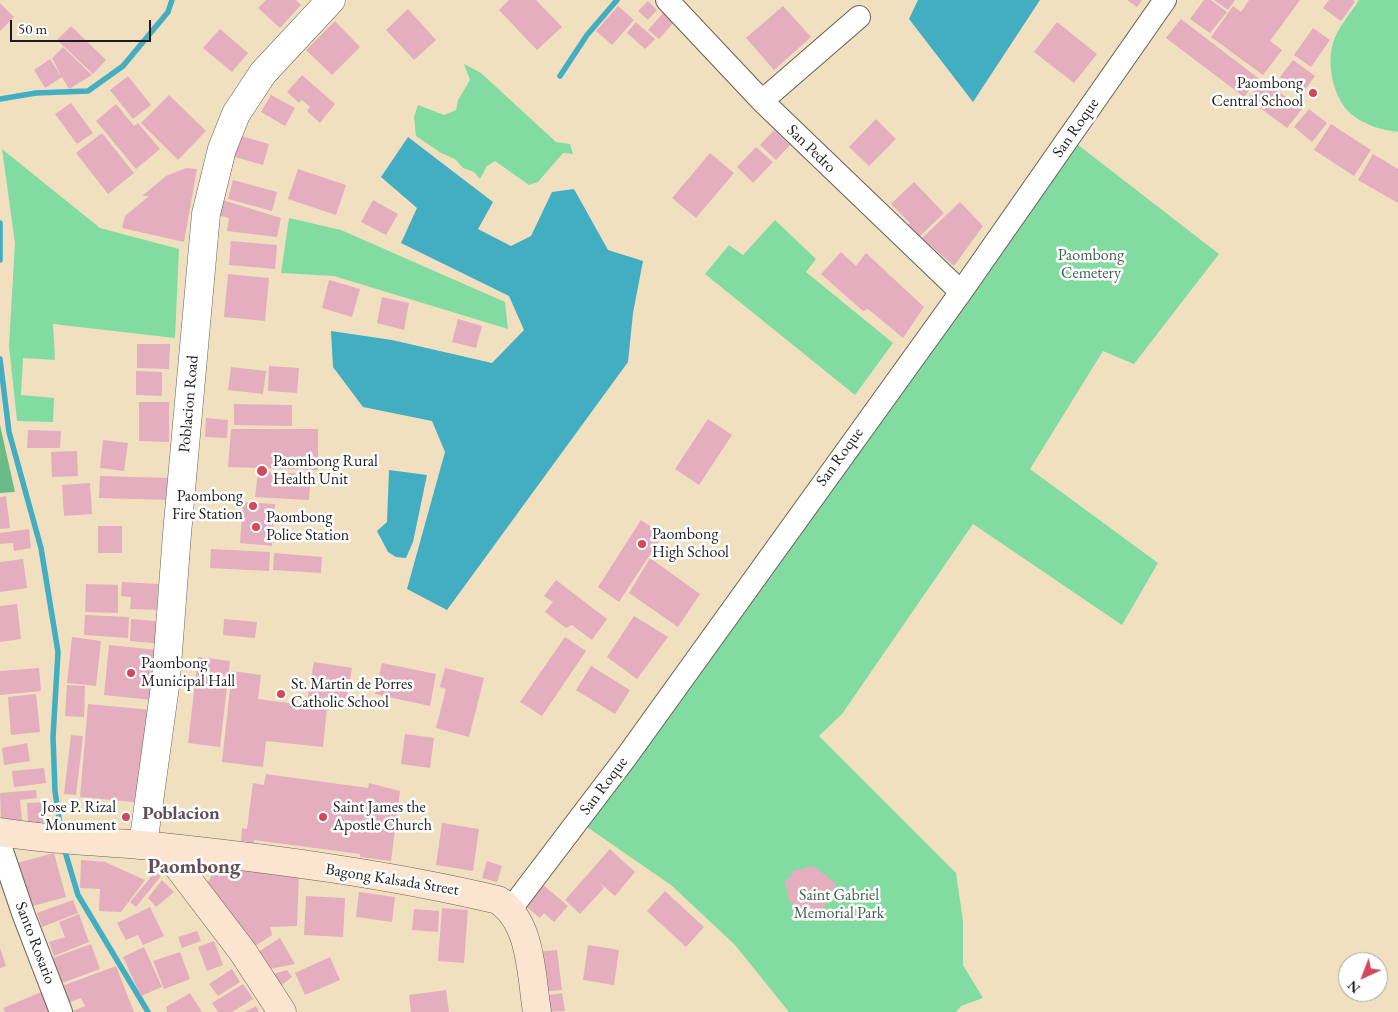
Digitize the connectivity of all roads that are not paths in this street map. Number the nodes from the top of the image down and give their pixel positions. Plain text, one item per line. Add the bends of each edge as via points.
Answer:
1 (331, 0) edge
2 (667, 0) edge
3 (1165, 0) edge
4 (859, 17) dead end
5 (762, 101) junction
6 (961, 292) junction
7 (0, 832) edge
8 (0, 844) edge
9 (153, 846) junction
10 (510, 910) junction
11 (61, 1012) edge
12 (282, 1012) edge
13 (537, 1012) edge

1 - 9 street, Poblacion Road via 263,73 240,108 222,149 206,214 178,517
2 - 5 street, San Pedro
3 - 6 street, San Roque
4 - 5 street
5 - 6 street, San Pedro
6 - 10 street, San Roque via 626,756
7 - 9 main road, Bagong Kalsada Street via 45,839
8 - 11 street, Santo Rosario
9 - 10 main road, Bagong Kalsada Street via 394,878 498,900
9 - 12 main road via 237,944
10 - 13 main road via 517,919 525,943

